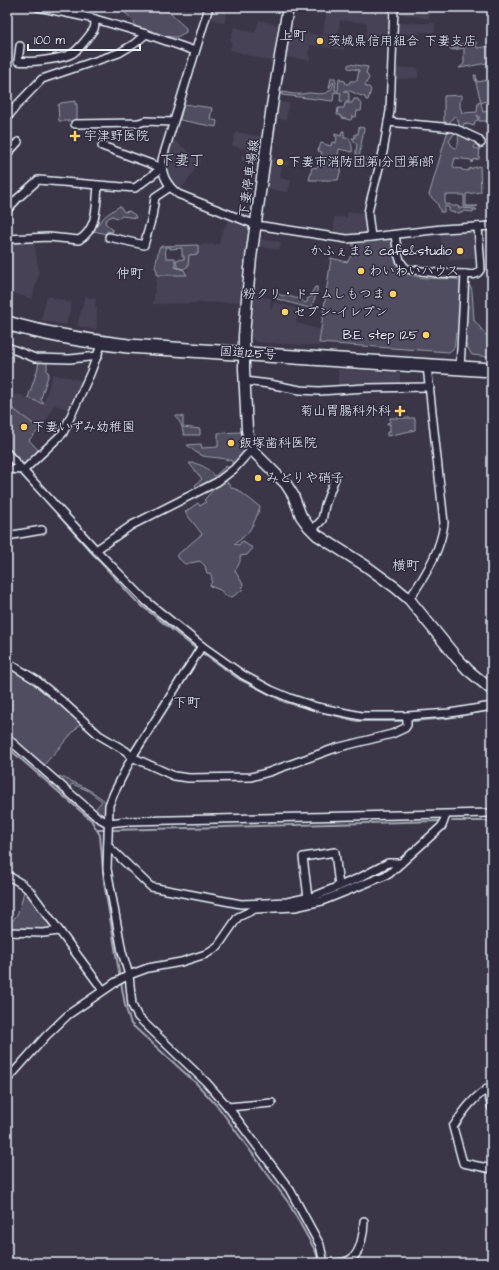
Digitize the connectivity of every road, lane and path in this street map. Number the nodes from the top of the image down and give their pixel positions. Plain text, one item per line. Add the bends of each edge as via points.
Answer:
1 (38, 7) edge
2 (209, 7) edge
3 (288, 7) edge
4 (394, 7) edge
5 (95, 19) junction
6 (146, 34) junction
7 (20, 46) dead end
8 (195, 51) junction
9 (7, 118) edge
10 (173, 122) junction
11 (388, 122) junction
12 (75, 124) dead end
13 (18, 142) dead end
14 (481, 143) dead end
15 (102, 146) dead end
16 (7, 154) edge
17 (162, 168) junction
18 (98, 186) junction
19 (170, 187) junction
20 (7, 210) edge
21 (256, 225) junction
22 (492, 226) edge
23 (478, 227) junction
24 (396, 234) junction
25 (109, 237) dead end
26 (370, 237) junction
27 (7, 240) edge
28 (464, 274) junction
29 (7, 323) edge
30 (102, 343) junction
31 (7, 347) edge
32 (244, 353) junction
33 (98, 356) junction
34 (427, 366) junction
35 (460, 368) junction
36 (492, 370) edge
37 (244, 381) junction
38 (430, 387) junction
39 (252, 449) junction
40 (7, 453) edge
41 (7, 469) edge
42 (24, 470) junction
43 (335, 478) dead end
44 (42, 530) dead end
45 (312, 530) junction
46 (7, 536) edge
47 (96, 550) junction
48 (409, 599) junction
49 (202, 646) junction
50 (7, 662) edge
51 (492, 690) edge
52 (492, 706) edge
53 (407, 716) junction
54 (7, 738) edge
55 (132, 756) junction
56 (492, 813) edge
57 (446, 815) junction
58 (108, 823) junction
59 (108, 846) junction
60 (401, 863) junction
61 (7, 875) edge
62 (339, 886) junction
63 (308, 898) junction
64 (60, 931) junction
65 (7, 932) edge
66 (127, 976) junction
67 (103, 990) junction
68 (7, 1080) edge
69 (489, 1088) edge
70 (272, 1104) dead end
71 (228, 1108) junction
72 (492, 1108) edge
73 (492, 1169) edge
74 (364, 1221) dead end
75 (324, 1263) edge
76 (332, 1263) edge

1 - 5 street
2 - 8 street
3 - 21 street, 下妻停車場線
4 - 11 street
5 - 6 street
5 - 7 street via 94,28 73,53 51,59 18,61
6 - 8 street
6 - 9 street via 119,52 42,79
8 - 10 street
10 - 12 street
10 - 17 street
11 - 14 street via 454,128 476,137
11 - 26 street via 368,212
13 - 16 street
15 - 17 street
17 - 18 street via 135,188
17 - 19 street
18 - 20 street via 38,180
18 - 27 street via 95,218 83,238
19 - 21 street via 180,195
19 - 25 street via 155,198 144,245
21 - 26 street via 337,238
21 - 32 street, 下妻停車場線
22 - 23 street
23 - 24 street
23 - 28 street via 482,268 476,275
24 - 26 street
24 - 28 street via 403,267 414,271
28 - 35 street
29 - 30 highway, 国道125号 via 38,332
30 - 32 highway, 国道125号
30 - 33 street
31 - 33 street via 35,358 70,359
32 - 34 highway, 国道125号
32 - 37 street, 下妻停車場線
33 - 42 street via 64,433
34 - 35 highway, 国道125号
34 - 38 street
35 - 36 highway, 国道125号
37 - 38 street via 300,390
37 - 39 street, 下妻停車場線 via 247,432
38 - 48 street via 444,526 435,555
39 - 45 street via 286,484 304,522
39 - 47 street via 234,469 217,482 137,522
40 - 42 street
41 - 42 street
42 - 47 street
43 - 45 street via 322,520
44 - 46 street
45 - 48 street via 374,571
47 - 49 street via 146,602
48 - 51 street via 460,662
49 - 53 street via 243,675 290,698 317,707 361,716
49 - 55 street
50 - 55 street via 36,680 99,734
52 - 53 street via 450,713
53 - 55 street via 406,728 392,734 336,748 251,776 174,776
54 - 58 street via 97,817
55 - 58 street via 109,805
56 - 57 street
57 - 58 street
57 - 60 street via 442,826
58 - 59 street
59 - 63 street via 151,887 241,904 287,902
59 - 66 street via 107,869
60 - 62 street via 388,863
60 - 66 street via 389,874 322,901 294,907 256,909 238,917 218,946 206,954 148,968
61 - 64 street via 30,891
62 - 63 street
62 - 63 street via 335,852 303,857
64 - 65 street
64 - 67 street
66 - 67 street
66 - 71 street via 132,1004 138,1017 206,1082
67 - 68 street via 69,1014
69 - 72 street
69 - 73 street via 469,1105 453,1127 463,1163
70 - 71 street
71 - 75 street via 290,1190 320,1245
74 - 76 street via 358,1250 351,1259

